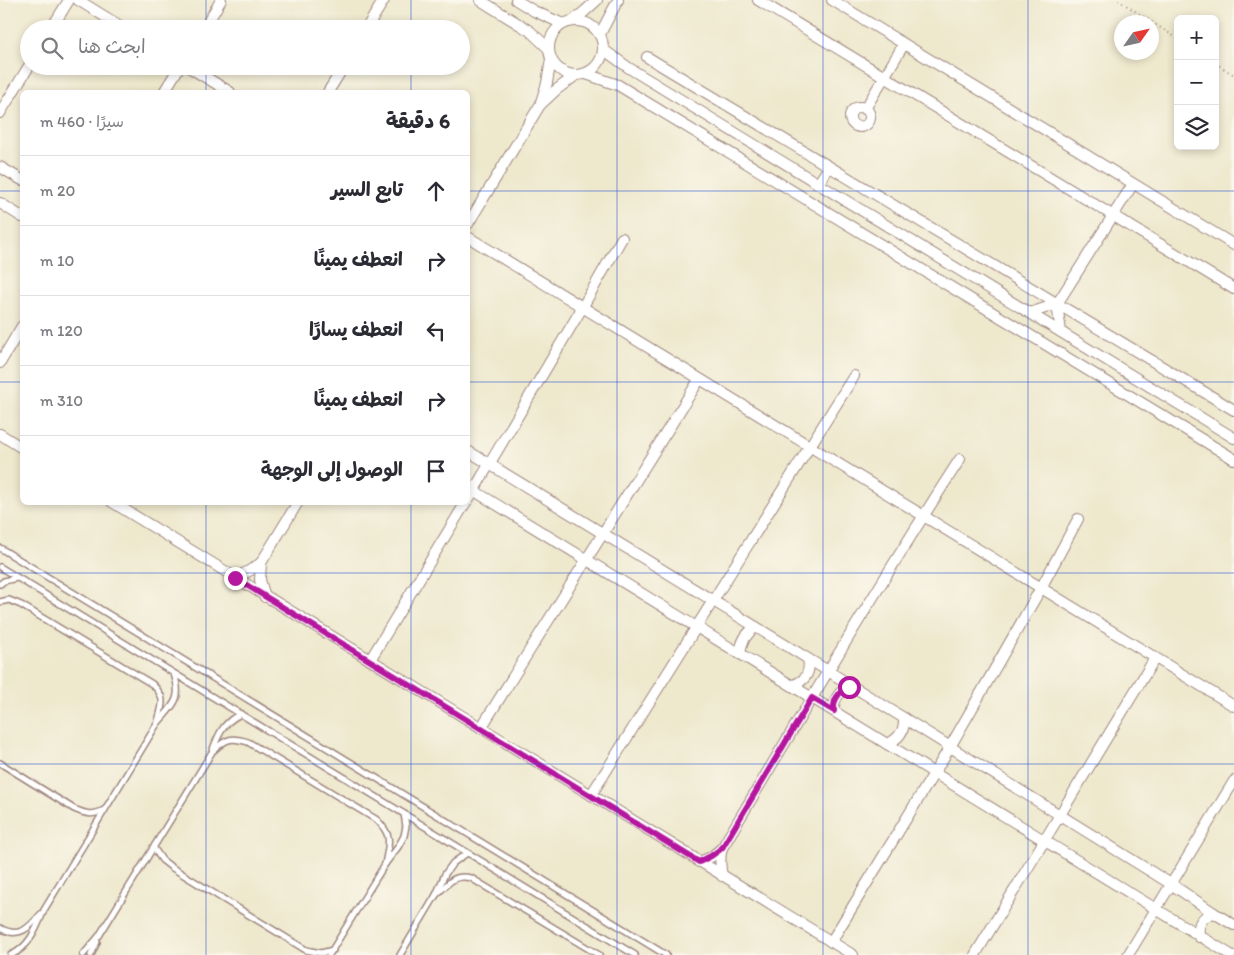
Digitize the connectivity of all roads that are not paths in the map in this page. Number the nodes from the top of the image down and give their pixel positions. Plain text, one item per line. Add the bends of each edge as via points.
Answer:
1 (69, 0) edge
2 (78, 0) edge
3 (221, 0) edge
4 (384, 0) edge
5 (480, 0) edge
6 (516, 0) edge
7 (597, 0) edge
8 (618, 0) edge
9 (758, 0) edge
10 (832, 0) edge
11 (57, 20) edge
12 (110, 20) edge
13 (209, 20) edge
14 (372, 20) edge
15 (574, 20) junction
16 (563, 24) junction
17 (600, 34) junction
18 (904, 44) junction
19 (548, 48) junction
20 (604, 50) junction
21 (647, 57) dead end
22 (551, 59) junction
23 (586, 74) junction
24 (23, 75) edge
25 (174, 75) edge
26 (202, 75) edge
27 (338, 75) edge
28 (575, 76) junction
29 (884, 77) junction
30 (165, 90) edge
31 (227, 90) edge
32 (329, 90) edge
33 (540, 105) junction
34 (865, 109) dead end
35 (0, 113) edge
36 (0, 167) edge
37 (829, 167) junction
38 (20, 179) edge
39 (818, 184) junction
40 (1132, 184) junction
41 (0, 203) edge
42 (20, 216) edge
43 (1113, 216) junction
44 (470, 221) edge
45 (470, 238) edge
46 (622, 238) dead end
47 (1234, 245) edge
48 (1234, 289) edge
49 (1057, 304) junction
50 (582, 308) junction
51 (1030, 313) junction
52 (20, 329) edge
53 (1061, 332) junction
54 (0, 363) edge
55 (854, 376) dead end
56 (699, 380) junction
57 (1234, 410) edge
58 (0, 434) edge
59 (1234, 438) edge
60 (809, 446) junction
61 (20, 447) edge
62 (470, 452) edge
63 (960, 459) dead end
64 (1234, 459) edge
65 (489, 464) junction
66 (470, 489) edge
67 (117, 505) edge
68 (296, 505) edge
69 (465, 505) edge
70 (923, 516) junction
71 (1078, 520) dead end
72 (604, 534) junction
73 (0, 548) edge
74 (587, 560) junction
75 (261, 563) junction
76 (0, 567) edge
77 (17, 578) junction
78 (235, 578) junction
79 (0, 584) edge
80 (1041, 588) junction
81 (265, 597) junction
82 (712, 600) junction
83 (0, 602) edge
84 (696, 627) junction
85 (756, 627) junction
86 (740, 654) junction
87 (1155, 658) junction
88 (808, 659) junction
89 (370, 660) junction
90 (828, 671) junction
91 (174, 674) junction
92 (792, 685) junction
93 (854, 687) junction
94 (812, 698) junction
95 (1234, 706) edge
96 (834, 711) junction
97 (241, 714) junction
98 (904, 718) junction
99 (157, 724) junction
100 (481, 728) junction
101 (887, 744) junction
102 (950, 747) junction
103 (212, 752) junction
104 (0, 763) edge
105 (935, 773) junction
106 (1234, 781) edge
107 (591, 795) junction
108 (105, 810) junction
109 (404, 814) junction
110 (1060, 815) junction
111 (1044, 840) junction
112 (153, 848) junction
113 (722, 848) junction
114 (467, 853) junction
115 (699, 862) junction
116 (386, 864) junction
117 (722, 876) junction
118 (1171, 884) junction
119 (436, 895) junction
120 (1156, 909) junction
121 (44, 910) junction
122 (1214, 913) junction
123 (1234, 925) edge
124 (0, 928) edge
125 (99, 936) junction
126 (1199, 937) junction
127 (831, 942) junction
128 (331, 952) edge
129 (629, 953) edge
130 (11, 955) edge
131 (83, 955) edge
132 (91, 955) edge
133 (400, 955) edge
134 (599, 955) edge
135 (634, 955) edge
136 (666, 955) edge
137 (853, 955) edge
138 (975, 955) edge
139 (1128, 955) edge
140 (1231, 955) edge

1 - 11 street
2 - 12 street
3 - 13 street
4 - 14 street
5 - 19 street via 530,31
6 - 16 street
7 - 15 street
8 - 17 street
9 - 29 street
10 - 18 street
15 - 16 street
15 - 17 street via 586,22
16 - 19 street via 555,30
17 - 20 street
18 - 29 street
18 - 40 street
19 - 22 street
20 - 23 street via 595,68
20 - 39 street
21 - 37 street
22 - 28 street via 556,68
22 - 33 street
23 - 28 street
23 - 64 street via 618,86
24 - 35 street
25 - 30 street
26 - 31 street
27 - 32 street
28 - 33 street
29 - 34 street
29 - 43 street
33 - 44 street
36 - 38 street
37 - 39 street
37 - 49 street
39 - 51 street
40 - 43 street
40 - 47 street
41 - 42 street
43 - 48 street
43 - 49 street
45 - 50 street
46 - 50 street
49 - 51 street
49 - 53 street
49 - 57 street
50 - 56 street
50 - 65 street
51 - 53 street
52 - 54 street
53 - 59 street
55 - 60 street
56 - 60 street
56 - 72 street
58 - 61 street
60 - 70 street
60 - 82 street
62 - 65 street
63 - 70 street
65 - 66 street
65 - 72 street
66 - 74 street
67 - 78 street
68 - 75 street
69 - 89 street
70 - 80 street
70 - 90 street
71 - 80 street
72 - 74 street
72 - 82 street
73 - 136 lane
74 - 84 street
74 - 100 street
75 - 78 street
75 - 81 street via 260,580
76 - 77 lane
77 - 79 lane
77 - 91 lane
78 - 81 street
80 - 87 street
80 - 102 street
81 - 89 street
82 - 84 street
82 - 85 street
83 - 99 lane via 9,600 21,605 152,684 163,700
84 - 86 street
84 - 107 street
85 - 86 street via 746,635
85 - 88 street
86 - 92 street
87 - 95 street
87 - 110 street
88 - 90 street
88 - 92 street via 807,676
89 - 100 street
90 - 93 street
90 - 94 street
91 - 97 lane
91 - 99 lane via 178,696
92 - 94 street
93 - 96 street via 840,693 834,701
93 - 98 street
94 - 96 street
94 - 113 street
96 - 101 street
97 - 103 lane via 226,724
97 - 109 lane
98 - 101 street via 901,734
98 - 102 street
99 - 108 lane
100 - 107 street
101 - 105 street
102 - 105 street
102 - 110 street
103 - 112 lane
103 - 116 lane via 224,741 237,738 248,742 377,820 390,839
104 - 108 lane via 80,811 96,814
105 - 111 street
105 - 127 street
106 - 118 street
107 - 115 street
108 - 121 lane
109 - 114 lane
109 - 116 lane via 404,836
110 - 111 street
110 - 118 street
111 - 120 street
111 - 138 street
112 - 125 lane
112 - 128 lane via 171,867 306,950
113 - 115 street
113 - 117 street
114 - 119 lane via 453,863
114 - 129 lane
115 - 117 street
116 - 128 lane
117 - 127 street
118 - 120 street
118 - 122 street
119 - 133 lane
119 - 134 lane via 452,880 461,876 471,878
120 - 126 street
120 - 139 street
121 - 124 lane via 23,931 14,934
121 - 130 lane via 26,944
122 - 123 street
122 - 126 street via 1208,914 1199,924
125 - 131 lane
125 - 132 lane
126 - 140 street
127 - 137 street
129 - 135 lane

